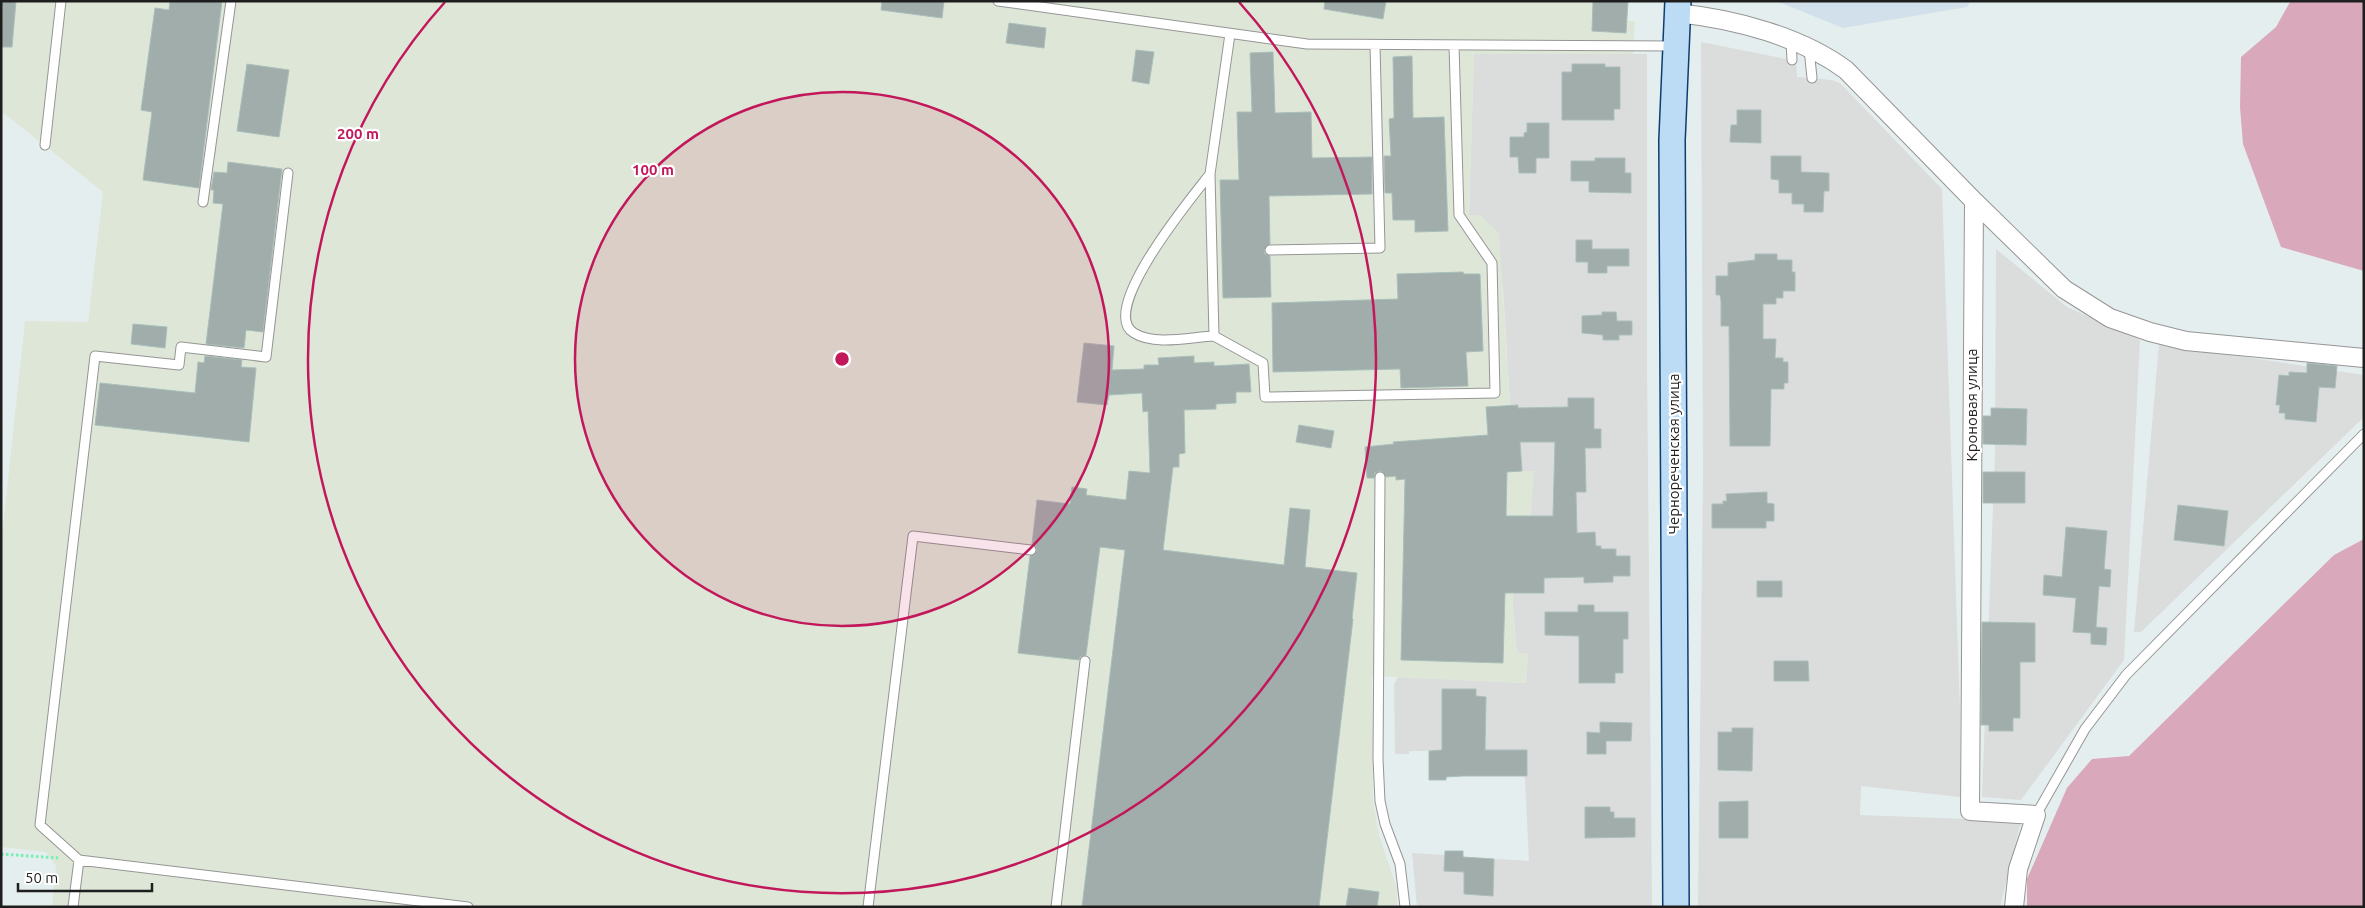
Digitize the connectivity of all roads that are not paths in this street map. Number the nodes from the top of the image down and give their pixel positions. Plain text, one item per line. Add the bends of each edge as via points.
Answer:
1 (62, 1) edge
2 (231, 1) edge
3 (998, 1) edge
4 (1678, 7) edge
5 (1230, 34) junction
6 (1791, 41) junction
7 (1375, 45) junction
8 (1454, 45) junction
9 (1676, 46) junction
10 (1809, 47) junction
11 (1792, 60) dead end
12 (1812, 78) dead end
13 (45, 146) dead end
14 (288, 174) dead end
15 (1210, 174) junction
16 (1974, 201) junction
17 (204, 202) dead end
18 (1270, 250) dead end
19 (1214, 336) junction
20 (2364, 358) edge
21 (2364, 434) edge
22 (1380, 477) dead end
23 (1031, 550) dead end
24 (1085, 661) dead end
25 (2036, 815) junction
26 (79, 860) junction
27 (73, 907) edge
28 (468, 907) edge
29 (868, 907) edge
30 (1056, 907) edge
31 (1405, 907) edge
32 (1676, 907) edge
33 (2014, 907) edge

1 - 13 lane
2 - 17 lane
3 - 5 lane
4 - 6 street
4 - 9 street, Чернореченская улица
5 - 7 lane via 1307,44
5 - 15 lane
6 - 10 street
6 - 11 lane
7 - 8 lane
7 - 18 lane via 1380,248
8 - 9 lane
8 - 19 lane via 1459,215 1492,263 1495,393 1265,397 1262,363
9 - 32 street, Чернореченская улица via 1672,140
10 - 12 lane
10 - 16 street via 1846,70
14 - 26 lane via 266,357 181,347 179,365 95,356 40,825
15 - 19 lane
15 - 19 lane via 1161,239 1134,285 1125,315 1132,332 1152,339
16 - 20 street via 2064,289 2110,318 2186,341
16 - 25 street, Кроновая улица via 1970,811
21 - 25 lane via 2126,675 2085,729
22 - 31 lane via 1380,801 1400,864
23 - 29 lane via 913,536
24 - 30 lane
25 - 33 street via 2018,869
26 - 27 lane
26 - 28 lane

